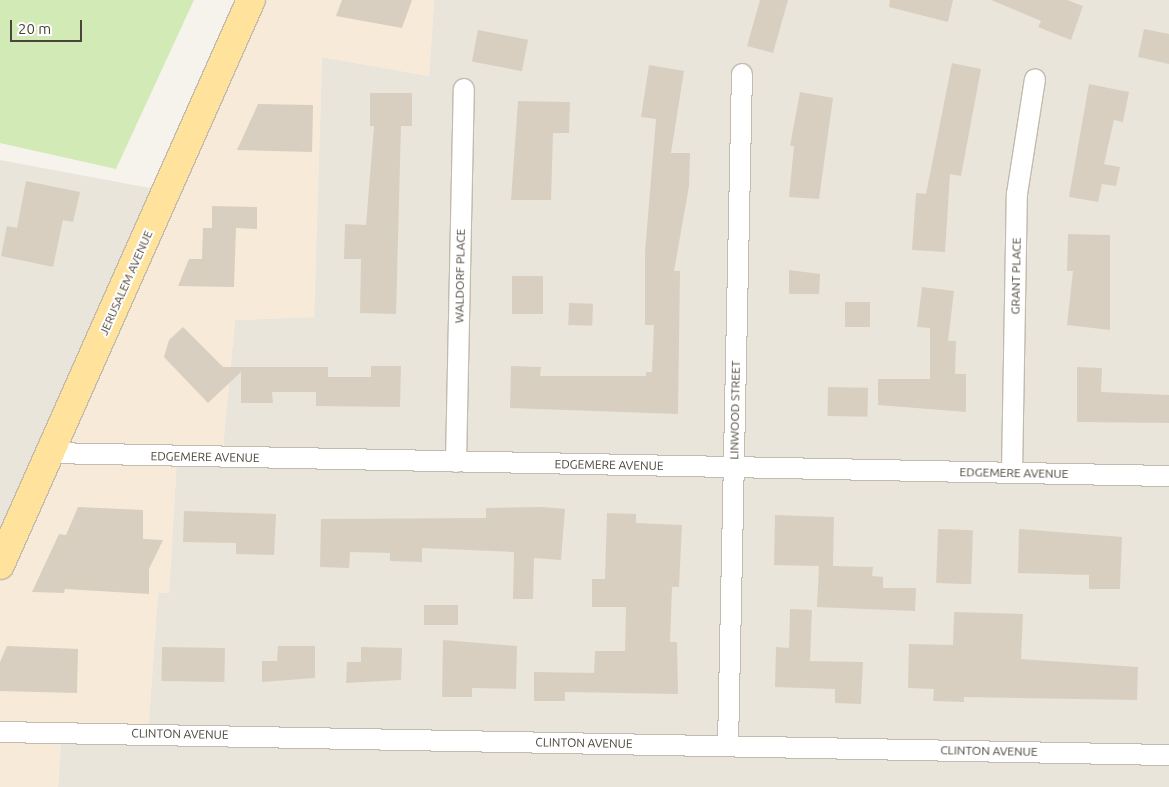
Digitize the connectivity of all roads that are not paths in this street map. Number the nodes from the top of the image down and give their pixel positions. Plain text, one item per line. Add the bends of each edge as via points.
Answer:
1 (251, 0) edge
2 (742, 74) dead end
3 (1035, 79) dead end
4 (464, 89) dead end
5 (50, 453) junction
6 (456, 462) junction
7 (734, 468) junction
8 (1012, 473) junction
9 (1169, 476) edge
10 (0, 566) edge
11 (0, 732) edge
12 (728, 746) junction
13 (1169, 755) edge

1 - 5 main road, JERUSALEM AVENUE
2 - 7 street, LINWOOD STREET
3 - 8 street, GRANT PLACE via 1017,194
4 - 6 street, WALDORF PLACE
5 - 6 street, EDGEMERE AVENUE
5 - 10 main road, JERUSALEM AVENUE
6 - 7 street, EDGEMERE AVENUE
7 - 8 street, EDGEMERE AVENUE
7 - 12 street, LINWOOD STREET
8 - 9 street, EDGEMERE AVENUE
11 - 12 street, CLINTON AVENUE
12 - 13 street, CLINTON AVENUE

